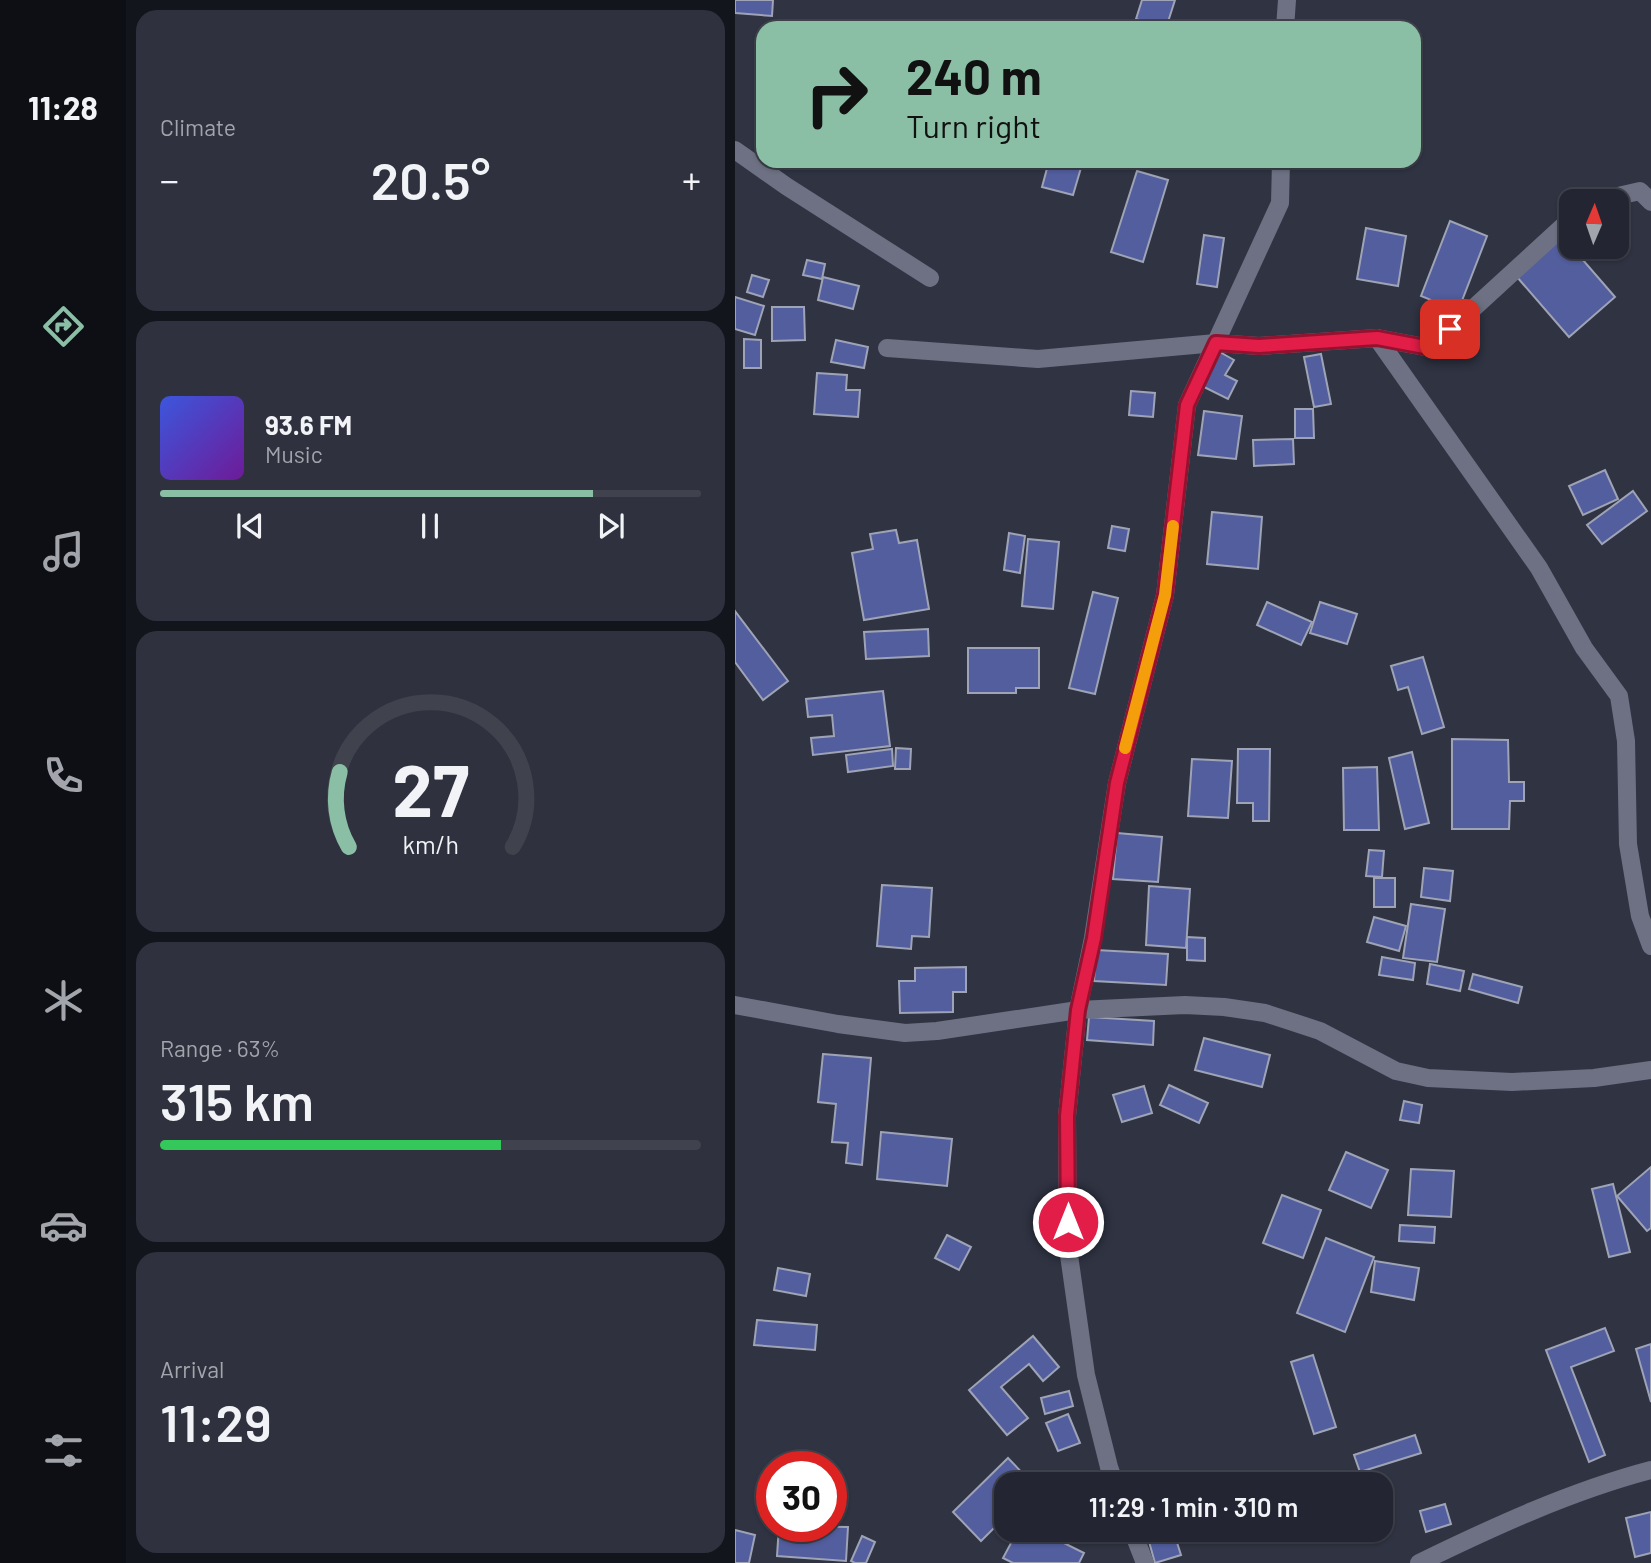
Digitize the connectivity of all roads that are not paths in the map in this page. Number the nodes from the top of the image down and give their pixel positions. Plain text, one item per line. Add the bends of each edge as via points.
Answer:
1 (1287, 0) edge
2 (1286, 21) edge
3 (735, 150) edge
4 (756, 165) edge
5 (760, 168) edge
6 (1281, 168) edge
7 (1629, 194) edge
8 (1651, 202) edge
9 (1559, 230) edge
10 (930, 278) dead end
11 (1377, 338) junction
12 (1216, 343) junction
13 (887, 348) dead end
14 (1651, 946) edge
15 (735, 1004) edge
16 (1078, 1010) junction
17 (1651, 1070) edge
18 (1651, 1469) edge
19 (1111, 1472) edge
20 (1137, 1542) edge
21 (1145, 1563) edge
22 (1419, 1563) edge

1 - 2 street
3 - 4 street
5 - 10 street
6 - 12 street via 1280,203
7 - 8 street via 1640,191
9 - 11 street via 1430,348
11 - 12 street via 1259,346
11 - 14 street via 1539,568 1584,648 1619,696 1626,741 1628,844 1640,916
12 - 13 street via 1038,359
12 - 16 street via 1187,405 1165,595 1117,783 1094,938
15 - 16 street via 905,1033
16 - 17 street via 1185,1005 1265,1013 1320,1031 1396,1071 1428,1077 1512,1082
16 - 19 street via 1067,1116 1068,1248 1086,1375
18 - 22 street via 1476,1535
20 - 21 street

